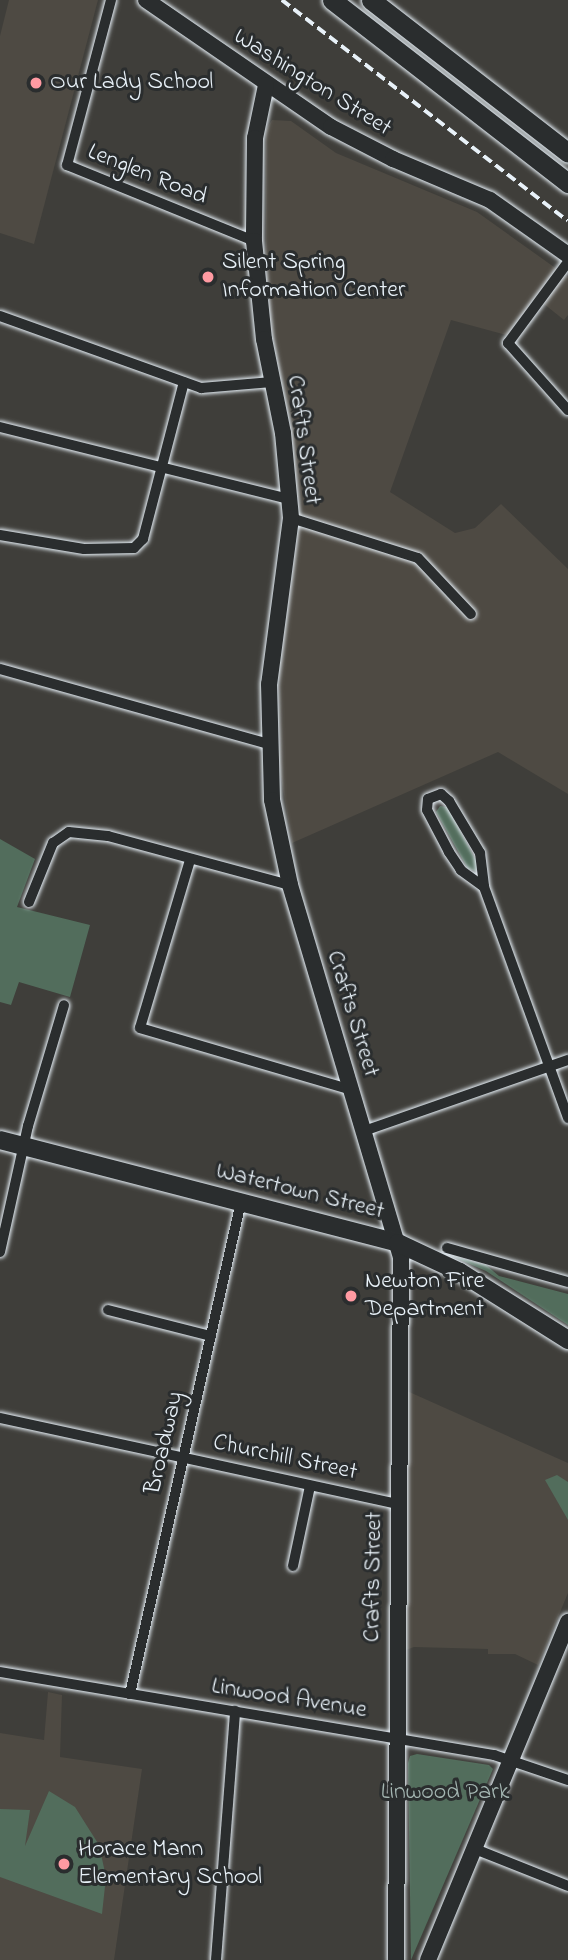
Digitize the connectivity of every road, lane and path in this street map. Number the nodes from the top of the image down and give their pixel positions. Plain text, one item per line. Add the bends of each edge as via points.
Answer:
1 (111, 0) edge
2 (146, 0) edge
3 (332, 0) edge
4 (371, 0) edge
5 (266, 85) junction
6 (568, 153) edge
7 (568, 183) edge
8 (254, 241) junction
9 (568, 255) edge
10 (568, 262) edge
11 (0, 316) edge
12 (184, 382) junction
13 (272, 382) junction
14 (568, 410) edge
15 (0, 427) edge
16 (162, 468) junction
17 (289, 499) junction
18 (291, 518) junction
19 (0, 535) edge
20 (471, 614) dead end
21 (0, 669) edge
22 (268, 744) junction
23 (190, 860) junction
24 (290, 885) junction
25 (484, 887) junction
26 (29, 902) dead end
27 (64, 1005) dead end
28 (568, 1060) edge
29 (549, 1066) junction
30 (352, 1090) junction
31 (568, 1118) edge
32 (364, 1131) junction
33 (0, 1140) edge
34 (24, 1146) junction
35 (241, 1202) junction
36 (398, 1243) junction
37 (447, 1248) dead end
38 (0, 1252) edge
39 (568, 1282) edge
40 (108, 1310) dead end
41 (211, 1336) junction
42 (568, 1340) edge
43 (0, 1418) edge
44 (184, 1458) junction
45 (310, 1486) junction
46 (398, 1504) junction
47 (293, 1566) dead end
48 (568, 1622) edge
49 (0, 1672) edge
50 (131, 1694) junction
51 (235, 1711) junction
52 (395, 1738) junction
53 (513, 1759) junction
54 (568, 1780) edge
55 (475, 1849) junction
56 (568, 1886) edge
57 (216, 1960) edge
58 (396, 1960) edge
59 (428, 1960) edge

1 - 8 street, Lenglen Road via 66,165
2 - 5 main road, Washington Street
3 - 7 highway
4 - 6 highway
5 - 8 main road, Crafts Street via 255,138
5 - 9 main road, Washington Street via 363,145 491,200
8 - 13 main road, Crafts Street
10 - 14 street via 508,343
11 - 12 street
12 - 13 street via 220,389
12 - 16 street
13 - 17 main road, Crafts Street
15 - 16 street
16 - 17 street
16 - 19 street via 143,539 134,548 107,551
17 - 18 main road, Crafts Street
18 - 20 street via 418,558 434,580
18 - 22 main road, Crafts Street via 271,654
21 - 22 street
22 - 24 main road, Crafts Street via 272,800
23 - 24 street
23 - 26 street via 108,836 69,832 53,843
23 - 30 street via 141,1028
24 - 30 main road, Crafts Street
25 - 25 street via 480,853 449,800 441,794 428,799 427,810 449,852 461,870
25 - 29 street
27 - 34 street
28 - 29 street
29 - 31 street
29 - 32 street
30 - 32 main road, Crafts Street
32 - 36 main road, Crafts Street
33 - 34 main road, Watertown Street
34 - 35 main road, Watertown Street
34 - 38 street
35 - 36 main road, Watertown Street
35 - 41 street, Broadway
36 - 42 main road, Watertown Street via 460,1272
36 - 46 main road, Crafts Street
37 - 39 street
40 - 41 street
41 - 44 street, Broadway
43 - 44 street, Churchill Street
44 - 45 street, Churchill Street
44 - 50 street, Broadway
45 - 46 street, Churchill Street
45 - 47 street
46 - 52 main road, Crafts Street
48 - 53 main road
49 - 50 street, Linwood Avenue
50 - 51 street, Linwood Avenue
51 - 52 street, Linwood Avenue
51 - 57 street
52 - 53 street, Linwood Avenue
52 - 58 main road, Crafts Street
53 - 54 street, Linwood Avenue
53 - 55 main road
55 - 56 street
55 - 59 main road

